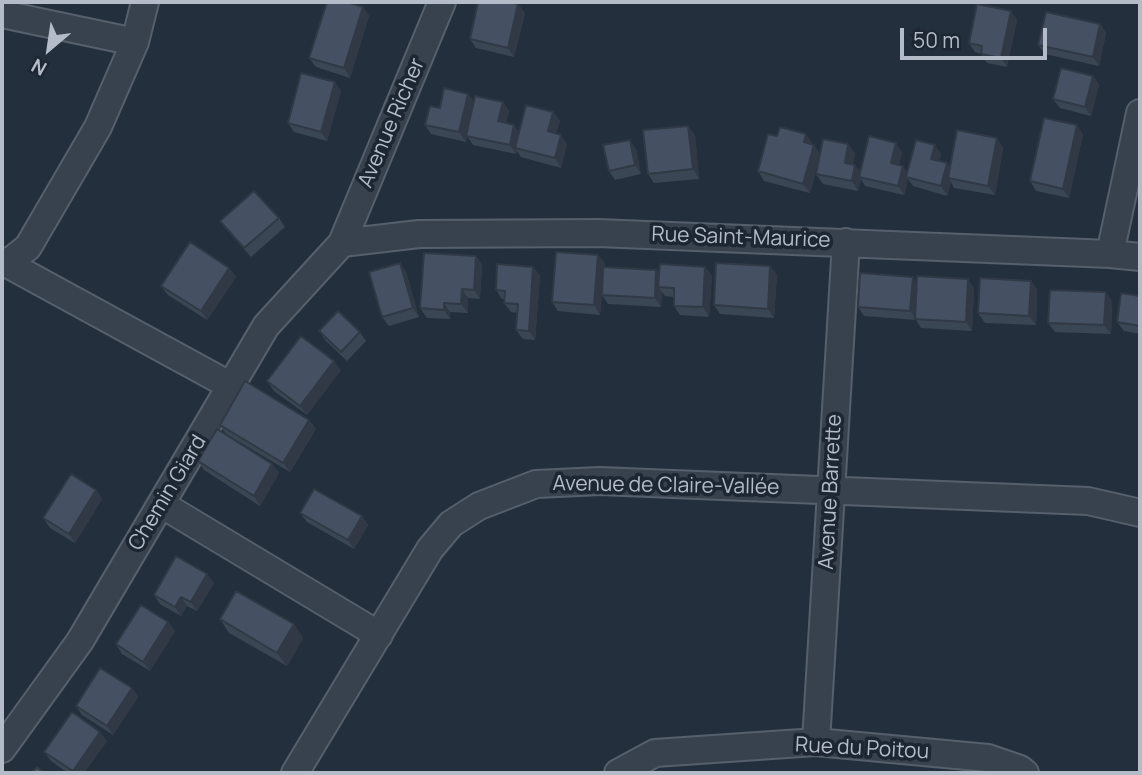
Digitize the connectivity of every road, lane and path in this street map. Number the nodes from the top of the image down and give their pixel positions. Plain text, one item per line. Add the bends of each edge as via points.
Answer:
1 (145, 2) edge
2 (442, 2) edge
3 (2, 14) edge
4 (135, 43) junction
5 (1140, 113) edge
6 (846, 242) junction
7 (342, 243) junction
8 (1110, 254) junction
9 (1140, 257) edge
10 (5, 262) edge
11 (231, 386) junction
12 (831, 490) junction
13 (161, 504) junction
14 (1140, 513) edge
15 (379, 635) junction
16 (816, 742) junction
17 (2, 750) edge
18 (295, 773) edge
19 (618, 773) edge
20 (1025, 773) edge

1 - 4 street
2 - 7 street, Avenue Richer
3 - 4 street
4 - 10 street via 98,127 28,247
5 - 8 street
6 - 7 street, Rue Saint-Maurice via 598,233 419,234
6 - 8 street, Rue Saint-Maurice
6 - 12 street, Avenue Barrette
7 - 11 street, Chemin Giard via 266,326
8 - 9 street, Rue Saint-Maurice
10 - 11 street
11 - 13 street, Chemin Giard
12 - 14 street, Avenue de Claire-Vallée via 1088,501
12 - 15 street, Avenue de Claire-Vallée via 600,481 536,484 479,506 451,524 430,549
12 - 16 street, Avenue Barrette
13 - 15 street
13 - 17 street, Chemin Giard via 80,641
15 - 18 street, Avenue de Claire-Vallée
16 - 19 street, Rue du Poitou via 655,753
16 - 20 street, Rue du Poitou via 988,758

